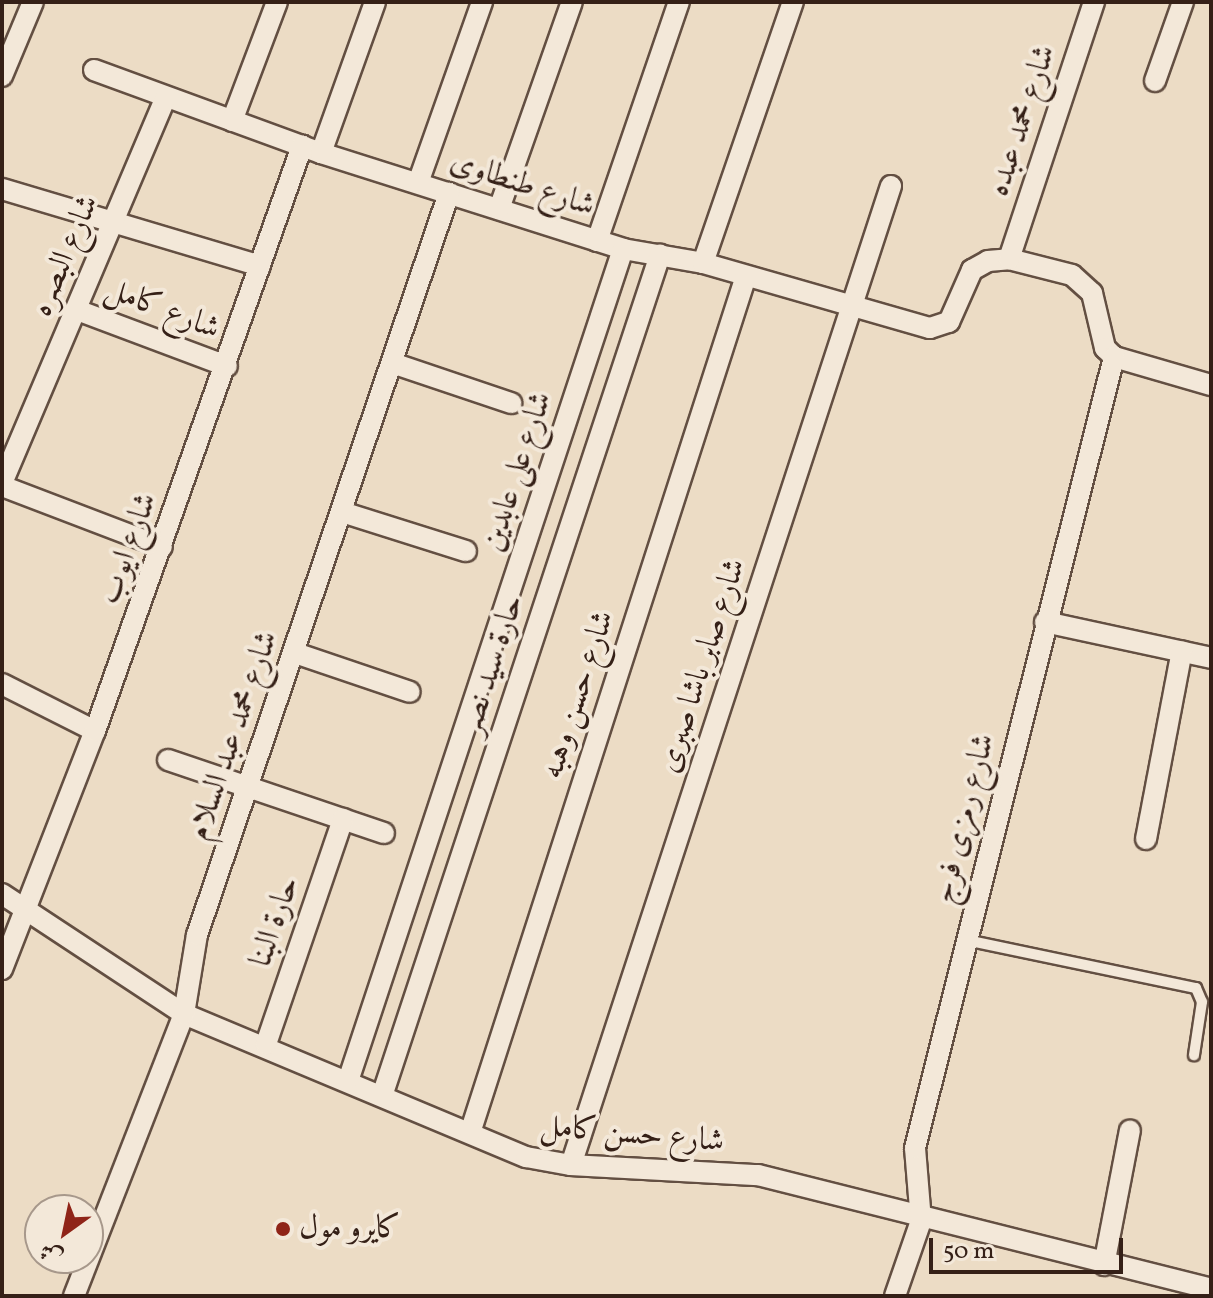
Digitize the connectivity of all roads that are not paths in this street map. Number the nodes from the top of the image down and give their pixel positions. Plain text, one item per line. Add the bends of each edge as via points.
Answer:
1 (33, 2) edge
2 (277, 2) edge
3 (375, 2) edge
4 (482, 2) edge
5 (572, 2) edge
6 (679, 2) edge
7 (793, 2) edge
8 (1094, 2) edge
9 (1183, 2) edge
10 (94, 70) dead end
11 (2, 76) edge
12 (1155, 81) dead end
13 (166, 97) junction
14 (232, 121) junction
15 (312, 149) junction
16 (418, 183) junction
17 (891, 186) dead end
18 (2, 189) edge
19 (449, 193) junction
20 (499, 209) junction
21 (114, 219) junction
22 (597, 241) junction
23 (623, 249) junction
24 (660, 255) junction
25 (1009, 259) junction
26 (703, 263) junction
27 (260, 266) junction
28 (746, 276) junction
29 (853, 306) junction
30 (77, 310) junction
31 (1114, 357) junction
32 (392, 363) junction
33 (227, 366) junction
34 (1211, 385) edge
35 (511, 403) dead end
36 (2, 484) edge
37 (342, 512) junction
38 (162, 547) junction
39 (466, 551) dead end
40 (1045, 622) junction
41 (1182, 651) junction
42 (295, 653) junction
43 (1211, 658) edge
44 (2, 684) edge
45 (410, 692) dead end
46 (95, 731) junction
47 (168, 760) dead end
48 (248, 787) junction
49 (343, 819) junction
50 (384, 833) dead end
51 (1146, 839) dead end
52 (2, 894) edge
53 (28, 910) junction
54 (966, 940) junction
55 (2, 969) edge
56 (184, 1014) junction
57 (266, 1044) junction
58 (1194, 1055) dead end
59 (349, 1078) junction
60 (383, 1093) junction
61 (1130, 1130) dead end
62 (470, 1133) junction
63 (571, 1165) junction
64 (921, 1221) junction
65 (1104, 1265) junction
66 (1211, 1289) edge
67 (74, 1296) edge
68 (895, 1296) edge

1 - 11 street
2 - 14 street
3 - 15 street, شارع ايوب
4 - 16 street
5 - 20 street
6 - 22 street
7 - 26 street
8 - 25 street, شارع محمد عبده
9 - 12 street
10 - 13 street, شارع طنطاوى
13 - 14 street, شارع طنطاوى
13 - 21 street, شارع البصره
14 - 15 street, شارع طنطاوى
15 - 16 street, شارع طنطاوى
15 - 27 street, شارع ايوب
16 - 19 street, شارع طنطاوى
17 - 29 street, شارع صابر باشا صبرى
18 - 21 street
19 - 20 street, شارع طنطاوى
19 - 32 street, شارع محمد عبد السلام
20 - 22 street, شارع طنطاوى
21 - 27 street
21 - 30 street, شارع البصره
22 - 23 street, شارع طنطاوى
23 - 24 street, شارع طنطاوى
23 - 59 street, شارع على عابدين
24 - 26 street, شارع طنطاوى
24 - 60 street, حارة سيد نصر
25 - 29 street, شارع طنطاوى via 972,270 949,322 941,327
25 - 31 street via 1083,282 1100,308 1105,348
26 - 28 street, شارع طنطاوى
27 - 33 street, شارع ايوب
28 - 29 street, شارع طنطاوى
28 - 62 street, شارع حسن وهبه
29 - 63 street, شارع صابر باشا صبرى
30 - 33 street, شارع كامل
30 - 36 street, شارع البصره
31 - 34 street
31 - 40 street, شارع رمزى فرج
32 - 35 street
32 - 37 street, شارع محمد عبد السلام
33 - 38 street, شارع ايوب
36 - 38 street
37 - 39 street
37 - 42 street, شارع محمد عبد السلام
38 - 46 street, شارع ايوب
40 - 41 street
40 - 54 street, شارع رمزى فرج
41 - 43 street
41 - 51 street
42 - 45 street
42 - 48 street, شارع محمد عبد السلام
44 - 46 street
46 - 53 street, شارع ايوب
47 - 48 street
48 - 49 street
48 - 56 street, شارع محمد عبد السلام via 197,935
49 - 50 street
49 - 57 street, حارة البنا
52 - 53 street, شارع حسن كامل
53 - 55 street, شارع ايوب
53 - 56 street, شارع حسن كامل
54 - 58 lane via 1196,988 1202,1002
54 - 64 street, شارع رمزى فرج via 915,1148
56 - 57 street, شارع حسن كامل
56 - 67 street, شارع محمد عبد السلام
57 - 59 street, شارع حسن كامل
59 - 60 street, شارع حسن كامل
60 - 62 street, شارع حسن كامل
61 - 65 street
62 - 63 street, شارع حسن كامل via 526,1157
63 - 64 street, شارع حسن كامل via 758,1175
64 - 65 street, شارع حسن كامل
64 - 68 street, شارع رمزى فرج
65 - 66 street, شارع حسن كامل

